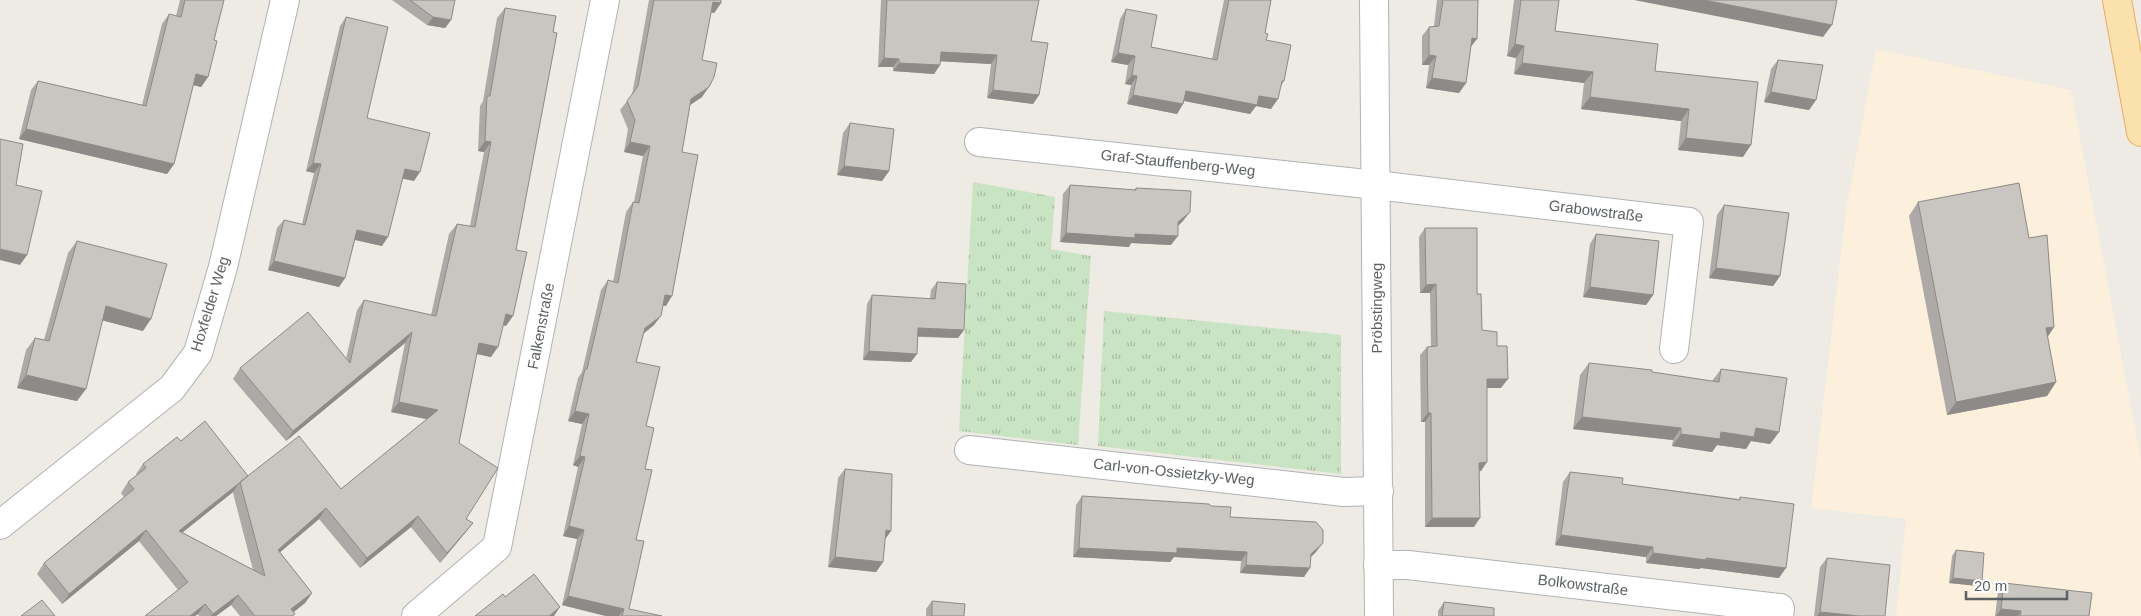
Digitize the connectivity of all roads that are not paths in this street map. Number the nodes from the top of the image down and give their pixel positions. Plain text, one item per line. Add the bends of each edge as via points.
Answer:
1 (285, 0) edge
2 (605, 0) edge
3 (1374, 0) edge
4 (2117, 0) edge
5 (2141, 132) edge
6 (979, 142) dead end
7 (1376, 185) junction
8 (1674, 349) dead end
9 (969, 450) dead end
10 (1378, 491) junction
11 (0, 525) edge
12 (1378, 565) junction
13 (416, 616) edge
14 (1379, 616) edge
15 (1779, 616) edge

1 - 11 street, Hoxfelder Weg via 223,267 198,353 172,388
2 - 13 street, Falkenstraße via 497,547
3 - 7 street, Pröbstingweg
4 - 5 main road
6 - 7 street, Graf-Stauffenberg-Weg
7 - 8 street, Grabowstraße via 1689,222
7 - 10 street, Pröbstingweg
9 - 10 street, Carl-von-Ossietzky-Weg via 1344,492
10 - 12 street, Pröbstingweg
12 - 14 street, Pröbstingweg
12 - 15 street, Bolkowstraße via 1408,565 1780,608

